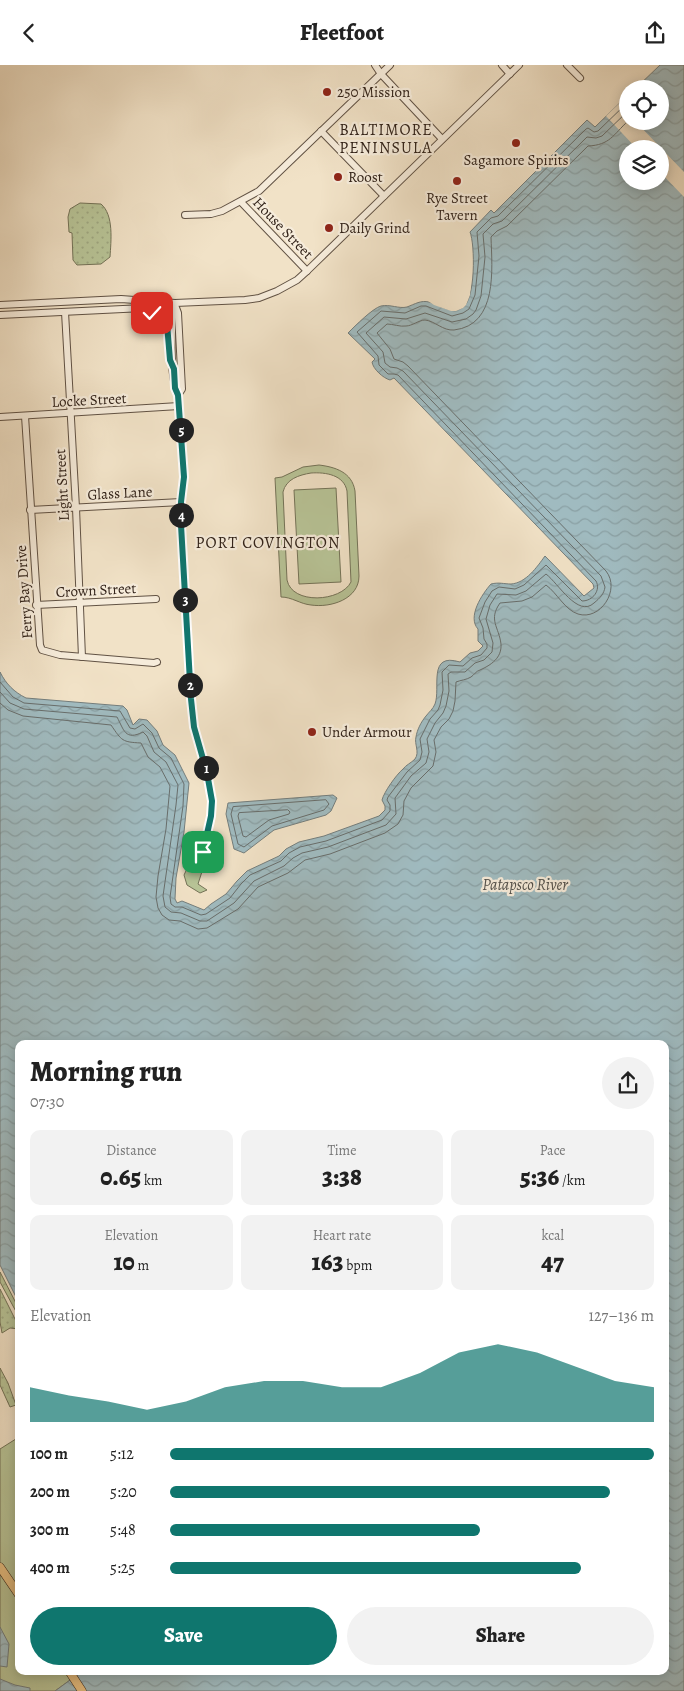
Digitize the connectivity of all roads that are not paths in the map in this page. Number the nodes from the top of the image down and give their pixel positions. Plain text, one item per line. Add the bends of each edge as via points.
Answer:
1 (375, 65) edge
2 (390, 65) edge
3 (502, 65) edge
4 (519, 65) edge
5 (567, 65) edge
6 (380, 74) junction
7 (510, 74) junction
8 (580, 78) dead end
9 (321, 131) junction
10 (442, 139) junction
11 (384, 196) junction
12 (241, 202) junction
13 (185, 215) dead end
14 (307, 271) junction
15 (175, 303) junction
16 (0, 305) edge
17 (144, 308) junction
18 (65, 312) junction
19 (0, 315) edge
20 (174, 369) junction
21 (178, 395) junction
22 (179, 406) junction
23 (71, 413) junction
24 (25, 416) junction
25 (0, 417) edge
26 (181, 502) junction
27 (76, 507) junction
28 (30, 510) junction
29 (156, 599) dead end
30 (80, 603) junction
31 (36, 605) junction
32 (82, 657) junction
33 (158, 662) dead end
34 (203, 852) dead end
35 (0, 1567) edge
36 (15, 1589) edge
37 (72, 1675) edge
38 (82, 1691) edge

1 - 6 street
2 - 6 street
3 - 7 street
4 - 7 street
5 - 8 street
6 - 9 street
6 - 10 street
7 - 10 street
9 - 11 street
9 - 12 street via 259,191
10 - 11 street
11 - 14 street
12 - 13 street via 211,214
12 - 14 street, House Street
14 - 15 street via 285,287 259,298
15 - 16 street via 121,299
15 - 17 street
15 - 20 street via 172,319
15 - 21 street via 182,370 182,389
17 - 18 street
17 - 20 street via 167,324 170,360
18 - 19 street
18 - 23 street, Light Street
20 - 21 street
21 - 22 street
22 - 23 street, Locke Street
22 - 26 street via 184,477
23 - 24 street, Locke Street
23 - 27 street, Light Street
24 - 25 street, Locke Street
24 - 28 street, Ferry Bay Drive
26 - 27 street, Glass Lane
26 - 34 street via 192,711 212,801
27 - 28 street, Glass Lane
27 - 30 street, Light Street
28 - 31 street, Ferry Bay Drive
29 - 30 street, Crown Street
30 - 31 street, Crown Street
30 - 32 street, Light Street
31 - 32 street, Ferry Bay Drive via 42,650
32 - 33 street, Ferry Bay Drive
35 - 36 main road
37 - 38 main road

